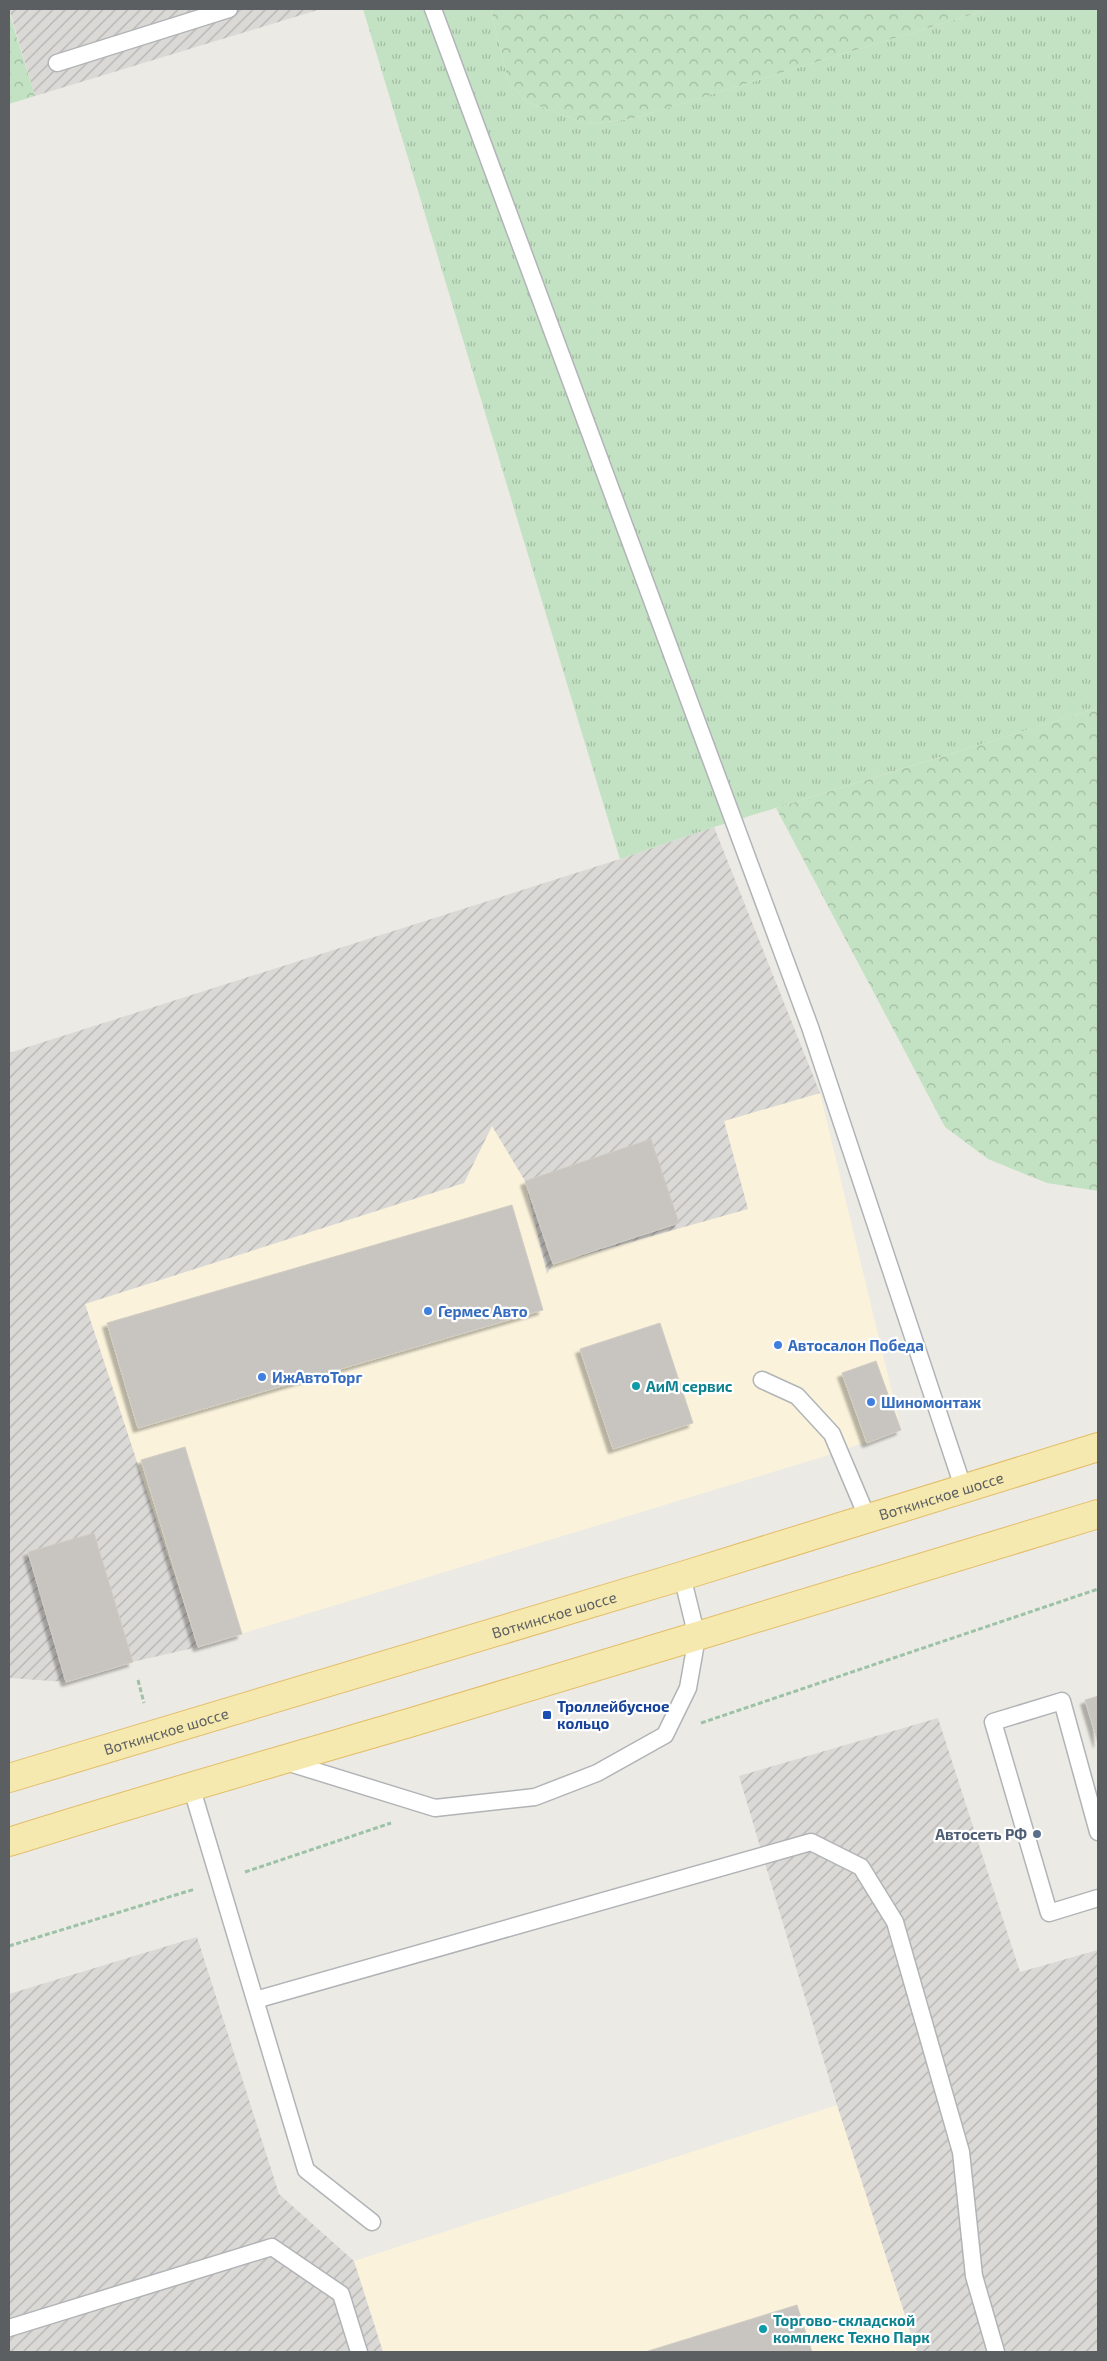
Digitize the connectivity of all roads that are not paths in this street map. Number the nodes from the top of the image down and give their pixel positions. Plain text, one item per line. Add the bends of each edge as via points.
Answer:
1 (229, 9) edge
2 (433, 9) edge
3 (57, 63) dead end
4 (762, 1380) dead end
5 (1098, 1447) edge
6 (964, 1490) junction
7 (1098, 1514) edge
8 (868, 1519) junction
9 (682, 1576) junction
10 (697, 1637) junction
11 (281, 1761) junction
12 (9, 1778) edge
13 (191, 1786) junction
14 (1092, 1786) edge
15 (1098, 1832) edge
16 (9, 1842) edge
17 (1098, 1898) edge
18 (255, 2000) junction
19 (372, 2222) dead end
20 (9, 2328) edge
21 (359, 2352) edge
22 (996, 2352) edge

1 - 3 lane
2 - 6 lane via 810,1027
4 - 8 lane via 797,1396 832,1434
5 - 6 main road, Воткинское шоссе
6 - 8 main road, Воткинское шоссе
7 - 10 main road
8 - 9 main road, Воткинское шоссе
9 - 10 lane
9 - 12 main road, Воткинское шоссе
10 - 11 main road
10 - 11 lane via 688,1688 665,1735 597,1773 535,1797 435,1808
11 - 13 main road
13 - 16 main road
13 - 18 lane
14 - 15 lane
14 - 17 lane via 1062,1702 993,1722 1049,1913
18 - 19 lane via 306,2170
18 - 22 lane via 811,1842 861,1866 896,1922 961,2152 974,2276
20 - 21 lane via 272,2247 341,2294

